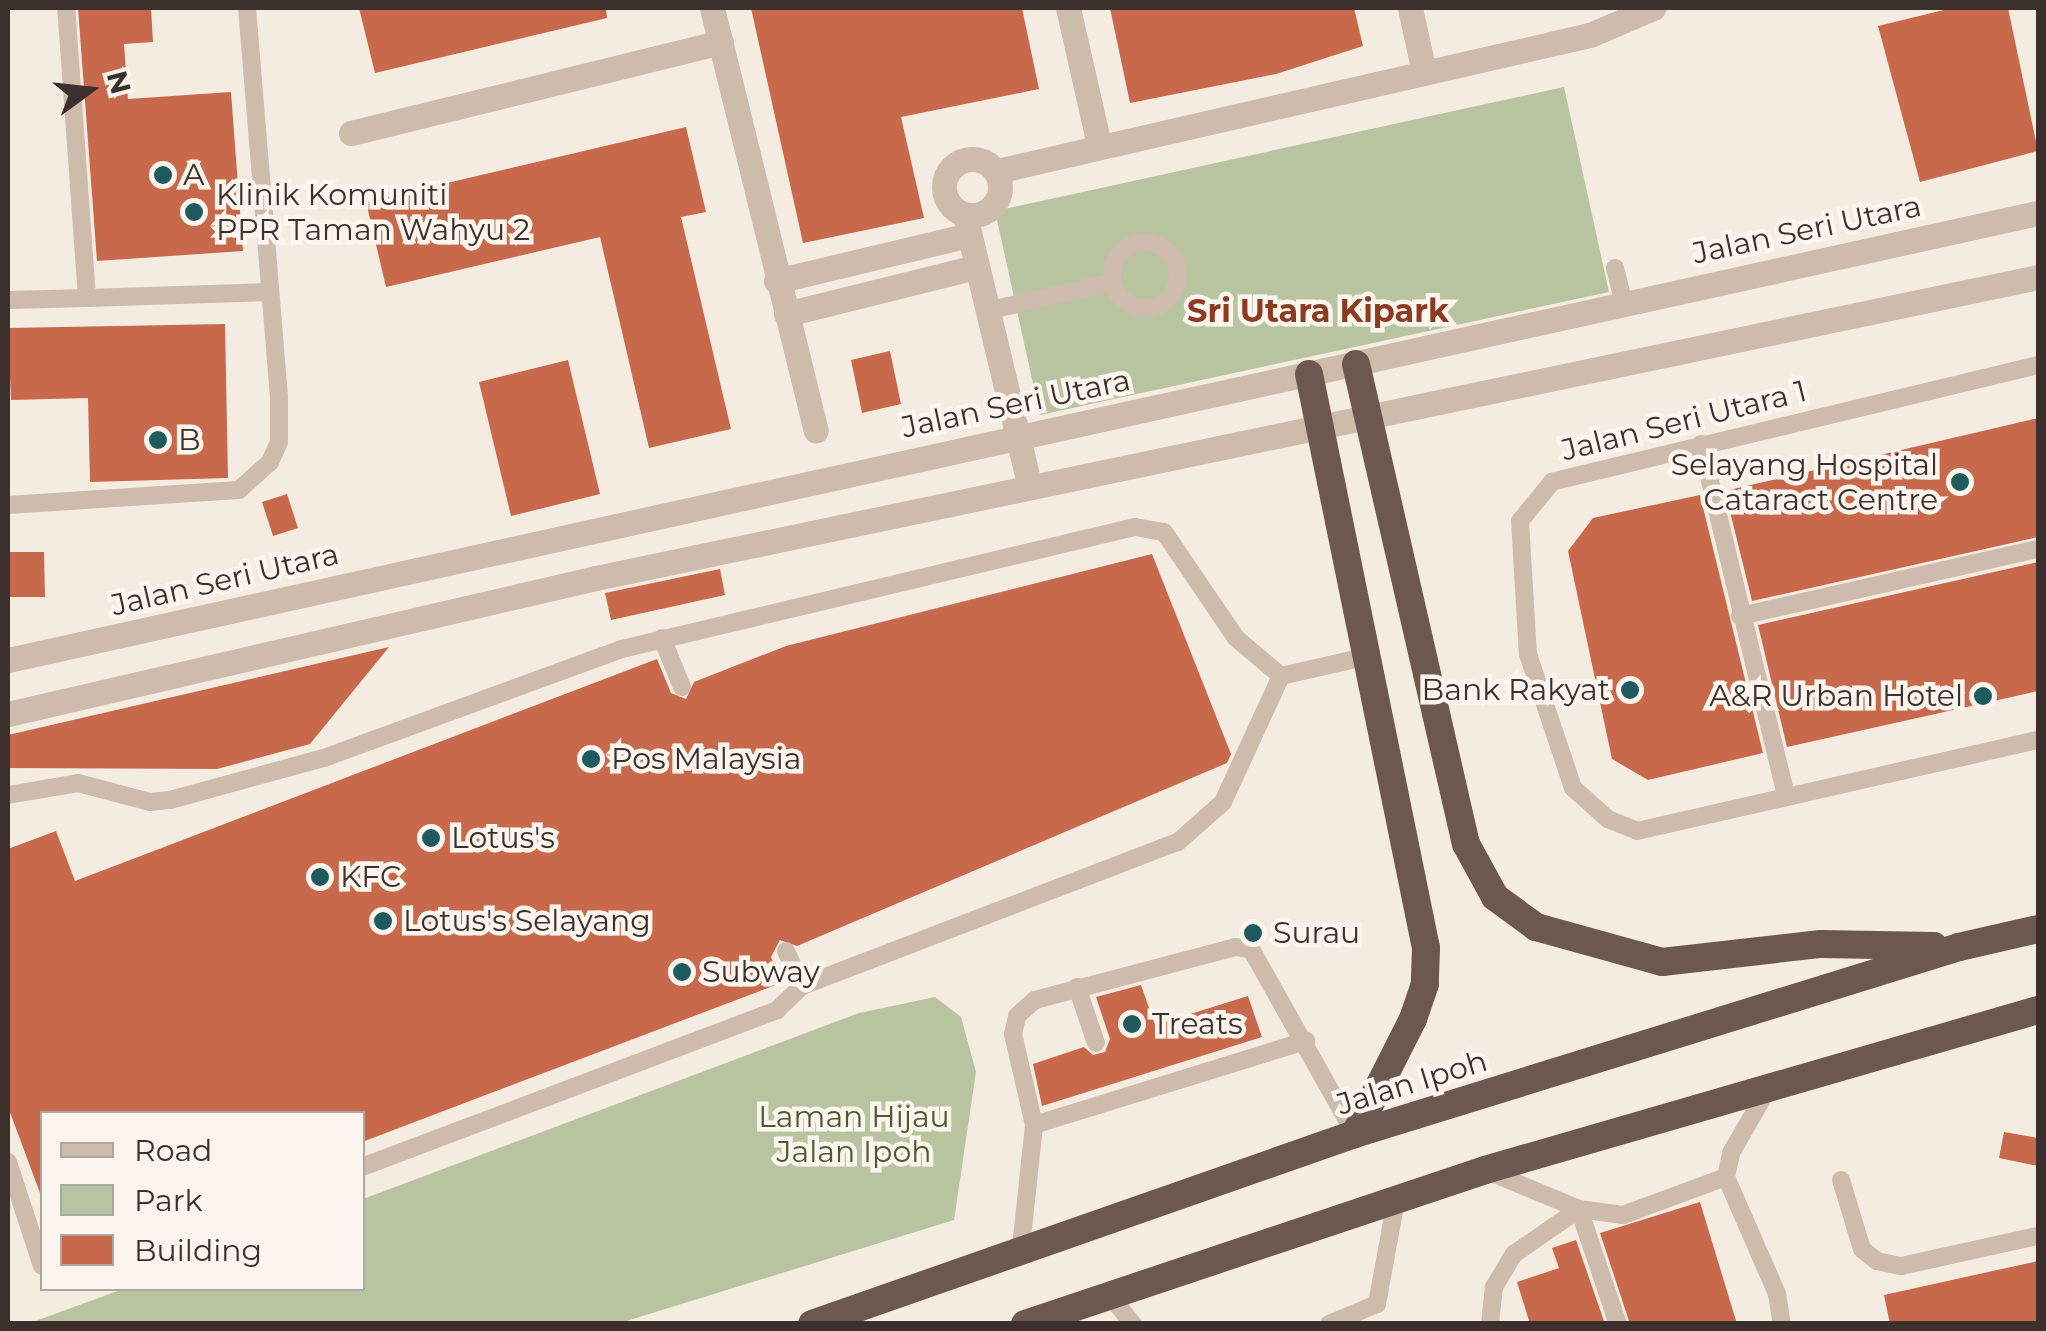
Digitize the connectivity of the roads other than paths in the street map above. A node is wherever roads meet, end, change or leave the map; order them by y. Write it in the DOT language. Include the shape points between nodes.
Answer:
graph roads {
  1 [pos="66,8"];
  2 [pos="247,8"];
  3 [pos="712,8"];
  4 [pos="1068,8"];
  5 [pos="1410,8"];
  6 [pos="1653,8"];
  7 [pos="721,42"];
  8 [pos="1424,72"];
  9 [pos="351,134"];
  10 [pos="1099,144"];
  11 [pos="997,171"];
  12 [pos="2038,212"];
  13 [pos="967,225"];
  14 [pos="976,267"];
  15 [pos="1615,268"];
  16 [pos="2038,276"];
  17 [pos="776,281"];
  18 [pos="1113,282"];
  19 [pos="268,292"];
  20 [pos="87,298"];
  21 [pos="8,300"];
  22 [pos="1624,303"];
  23 [pos="986,310"];
  24 [pos="786,314"];
  25 [pos="1356,364"];
  26 [pos="2038,366"];
  27 [pos="1309,374"];
  28 [pos="1366,416"];
  29 [pos="1319,426"];
  30 [pos="816,430"];
  31 [pos="1018,438"];
  32 [pos="1701,444"];
  33 [pos="1030,486"];
  34 [pos="8,505"];
  35 [pos="2038,549"];
  36 [pos="1740,616"];
  37 [pos="662,638"];
  38 [pos="1369,656"];
  39 [pos="8,660"];
  40 [pos="1280,676"];
  41 [pos="682,686"];
  42 [pos="8,714"];
  43 [pos="2038,740"];
  44 [pos="1786,794"];
  45 [pos="8,795"];
  46 [pos="2038,929"];
  47 [pos="1959,947"];
  48 [pos="786,951"];
  49 [pos="802,986"];
  50 [pos="1077,987"];
  51 [pos="2030,1019"];
  52 [pos="1306,1042"];
  53 [pos="1096,1044"];
  54 [pos="1769,1086"];
  55 [pos="1034,1125"];
  56 [pos="1354,1134"];
  57 [pos="8,1162"];
  58 [pos="365,1166"];
  59 [pos="1485,1170"];
  60 [pos="1726,1176"];
  61 [pos="1841,1180"];
  62 [pos="1396,1200"];
  63 [pos="1578,1209"];
  64 [pos="2038,1236"];
  65 [pos="1020,1248"];
  66 [pos="40,1260"];
  67 [pos="1110,1295"];
  68 [pos="1372,1318"];
  69 [pos="812,1324"];
  70 [pos="1024,1324"];
  71 [pos="1132,1324"];
  72 [pos="1329,1324"];
  73 [pos="1490,1324"];
  74 [pos="1618,1324"];
  75 [pos="1782,1324"];
  1 -- 20 [label="lane"];
  2 -- 19 [label="lane"];
  3 -- 7 [label="street"];
  4 -- 10 [label="street"];
  5 -- 8 [label="street"];
  6 -- 8 [label="street" via="1590,35"];
  7 -- 9 [label="street"];
  7 -- 17 [label="street"];
  8 -- 10 [label="street"];
  10 -- 11 [label="street"];
  11 -- 13 [label="street" via="1001,184 992,209"];
  11 -- 13 [label="street" via="973,158 949,170 945,197"];
  12 -- 22 [label="street, Jalan Seri Utara"];
  13 -- 14 [label="street"];
  13 -- 17 [label="street"];
  14 -- 23 [label="street"];
  14 -- 24 [label="street"];
  15 -- 22 [label="lane"];
  16 -- 28 [label="street"];
  17 -- 24 [label="street"];
  18 -- 23 [label="lane"];
  19 -- 20 [label="lane"];
  19 -- 34 [label="lane" via="279,442 270,462 238,490"];
  20 -- 21 [label="lane"];
  22 -- 25 [label="street, Jalan Seri Utara"];
  23 -- 31 [label="street"];
  24 -- 30 [label="street"];
  25 -- 27 [label="street, Jalan Seri Utara"];
  25 -- 28 [label="highway"];
  26 -- 32 [label="lane, Jalan Seri Utara 1"];
  27 -- 29 [label="highway"];
  27 -- 31 [label="street, Jalan Seri Utara"];
  28 -- 29 [label="street"];
  28 -- 47 [label="highway" via="1466,844 1495,897 1536,927 1662,962 1821,944"];
  29 -- 33 [label="street"];
  29 -- 38 [label="highway"];
  31 -- 33 [label="street"];
  31 -- 39 [label="street, Jalan Seri Utara"];
  32 -- 36 [label="lane"];
  32 -- 44 [label="lane, Jalan Seri Utara 1" via="1552,482 1520,521 1528,654 1574,788 1608,819 1637,831"];
  33 -- 42 [label="street"];
  35 -- 36 [label="lane"];
  36 -- 44 [label="lane"];
  37 -- 40 [label="lane" via="1153,526 1164,532 1236,638"];
  37 -- 41 [label="lane"];
  37 -- 45 [label="lane" via="324,758 170,800 150,802 78,783"];
  38 -- 40 [label="lane"];
  38 -- 56 [label="highway" via="1426,948 1425,984"];
  40 -- 49 [label="lane" via="1223,802 1197,831 1154,854"];
  43 -- 44 [label="lane, Jalan Seri Utara 1"];
  46 -- 47 [label="highway, Jalan Ipoh"];
  47 -- 56 [label="highway, Jalan Ipoh"];
  48 -- 49 [label="lane"];
  49 -- 58 [label="lane" via="777,1010"];
  50 -- 52 [label="lane" via="1251,949"];
  50 -- 53 [label="lane"];
  50 -- 55 [label="lane" via="1035,1000 1017,1016 1013,1034"];
  51 -- 54 [label="highway"];
  52 -- 55 [label="lane" via="1112,1093"];
  52 -- 56 [label="lane"];
  54 -- 59 [label="highway"];
  54 -- 60 [label="lane"];
  55 -- 65 [label="lane"];
  56 -- 65 [label="highway, Jalan Ipoh"];
  57 -- 66 [label="lane"];
  59 -- 62 [label="highway"];
  59 -- 63 [label="lane"];
  60 -- 63 [label="lane" via="1623,1215"];
  60 -- 75 [label="lane" via="1777,1294"];
  61 -- 64 [label="lane" via="1862,1248 1877,1261 1901,1266"];
  62 -- 67 [label="highway"];
  62 -- 68 [label="lane"];
  63 -- 73 [label="lane" via="1514,1254 1494,1287"];
  63 -- 74 [label="lane"];
  65 -- 69 [label="highway, Jalan Ipoh"];
  67 -- 70 [label="highway"];
  67 -- 71 [label="lane"];
  68 -- 72 [label="lane"];
}
